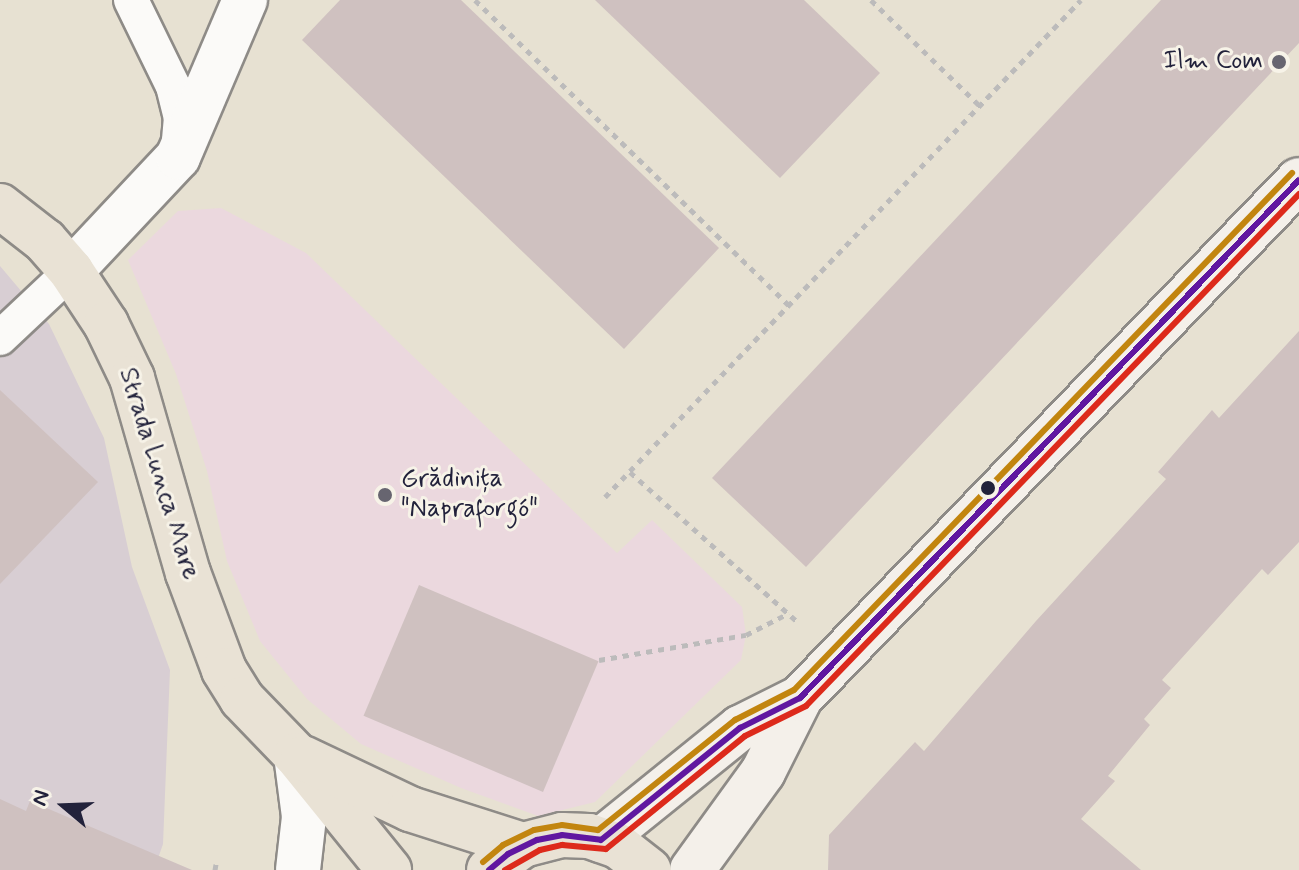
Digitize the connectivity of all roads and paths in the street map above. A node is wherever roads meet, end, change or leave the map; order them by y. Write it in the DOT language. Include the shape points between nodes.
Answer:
graph roads {
  1 [pos="131,0"];
  2 [pos="245,0"];
  3 [pos="475,0"];
  4 [pos="871,0"];
  5 [pos="1081,0"];
  6 [pos="979,105"];
  7 [pos="178,157"];
  8 [pos="1296,190"];
  9 [pos="0,206"];
  10 [pos="71,271"];
  11 [pos="789,305"];
  12 [pos="0,338"];
  13 [pos="630,472"];
  14 [pos="605,497"];
  15 [pos="599,660"];
  16 [pos="800,698"];
  17 [pos="296,755"];
  18 [pos="601,840"];
  19 [pos="523,845"];
  20 [pos="298,870"];
  21 [pos="389,870"];
  22 [pos="489,870"];
  23 [pos="649,870"];
  24 [pos="692,870"];
  1 -- 7 [label="lane" via="173,86 181,117"];
  2 -- 7 [label="street"];
  3 -- 11 [label="path"];
  4 -- 6 [label="path"];
  5 -- 6 [label="path"];
  6 -- 11 [label="path"];
  7 -- 10 [label="street"];
  8 -- 16 [label="main road"];
  9 -- 10 [label="main road, Strada Lunca Mare" via="45,241"];
  10 -- 12 [label="lane"];
  10 -- 17 [label="main road, Strada Lunca Mare" via="106,324 132,378 188,573 224,670 242,699"];
  11 -- 13 [label="path"];
  13 -- 14 [label="path"];
  13 -- 15 [label="path" via="789,613 746,635"];
  16 -- 18 [label="main road" via="740,728"];
  16 -- 24 [label="main road" via="763,772"];
  17 -- 19 [label="main road, Strada Lunca Mare" via="410,809"];
  17 -- 20 [label="street" via="304,817"];
  17 -- 21 [label="main road, Strada Lunca Mare"];
  18 -- 19 [label="main road" via="562,835"];
  18 -- 23 [label="main road"];
  19 -- 22 [label="main road"];
}
